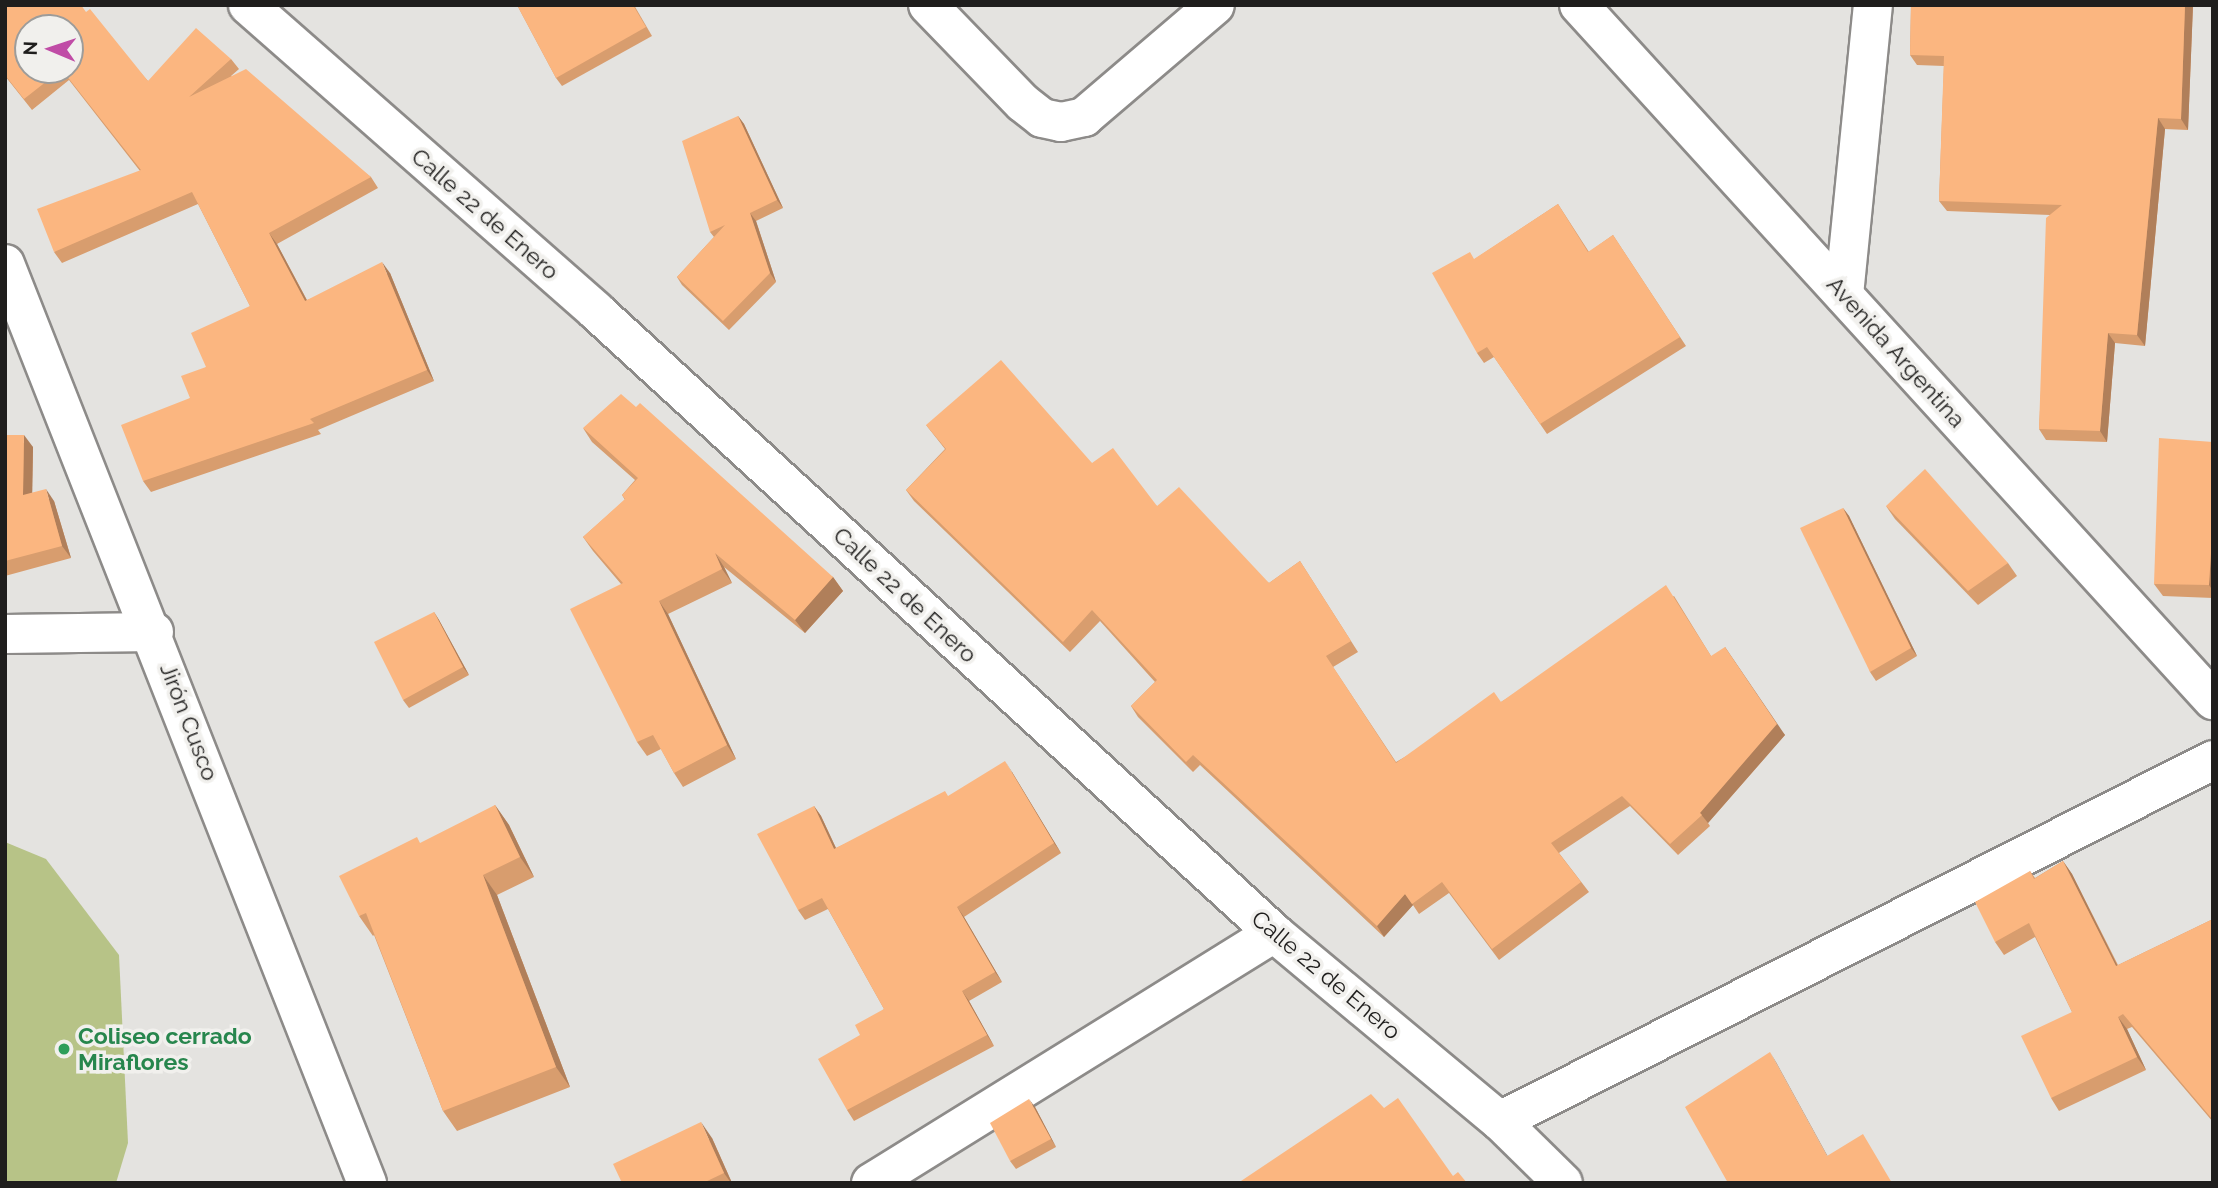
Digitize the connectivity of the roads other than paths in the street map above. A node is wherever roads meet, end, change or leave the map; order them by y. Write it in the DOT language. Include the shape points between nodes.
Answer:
graph roads {
  1 [pos="248,5"];
  2 [pos="928,5"];
  3 [pos="1215,5"];
  4 [pos="1579,5"];
  5 [pos="1873,5"];
  6 [pos="5,264"];
  7 [pos="1844,295"];
  8 [pos="154,632"];
  9 [pos="5,634"];
  10 [pos="2213,700"];
  11 [pos="2213,760"];
  12 [pos="1274,933"];
  13 [pos="1500,1121"];
  14 [pos="925,1170"];
  15 [pos="367,1183"];
  16 [pos="871,1183"];
  17 [pos="1563,1183"];
  1 -- 12 [label="street, Calle 22 de Enero" via="596,311"];
  2 -- 3 [label="street" via="1023,103 1042,118 1061,122 1084,117"];
  4 -- 7 [label="street, Avenida Argentina"];
  5 -- 7 [label="street"];
  6 -- 8 [label="street, Jirón Cusco"];
  7 -- 10 [label="street, Avenida Argentina"];
  8 -- 9 [label="street"];
  8 -- 15 [label="street, Jirón Cusco"];
  11 -- 13 [label="street"];
  12 -- 13 [label="street, Calle 22 de Enero"];
  12 -- 14 [label="street"];
  13 -- 17 [label="street, Calle 22 de Enero"];
  14 -- 16 [label="street"];
}
